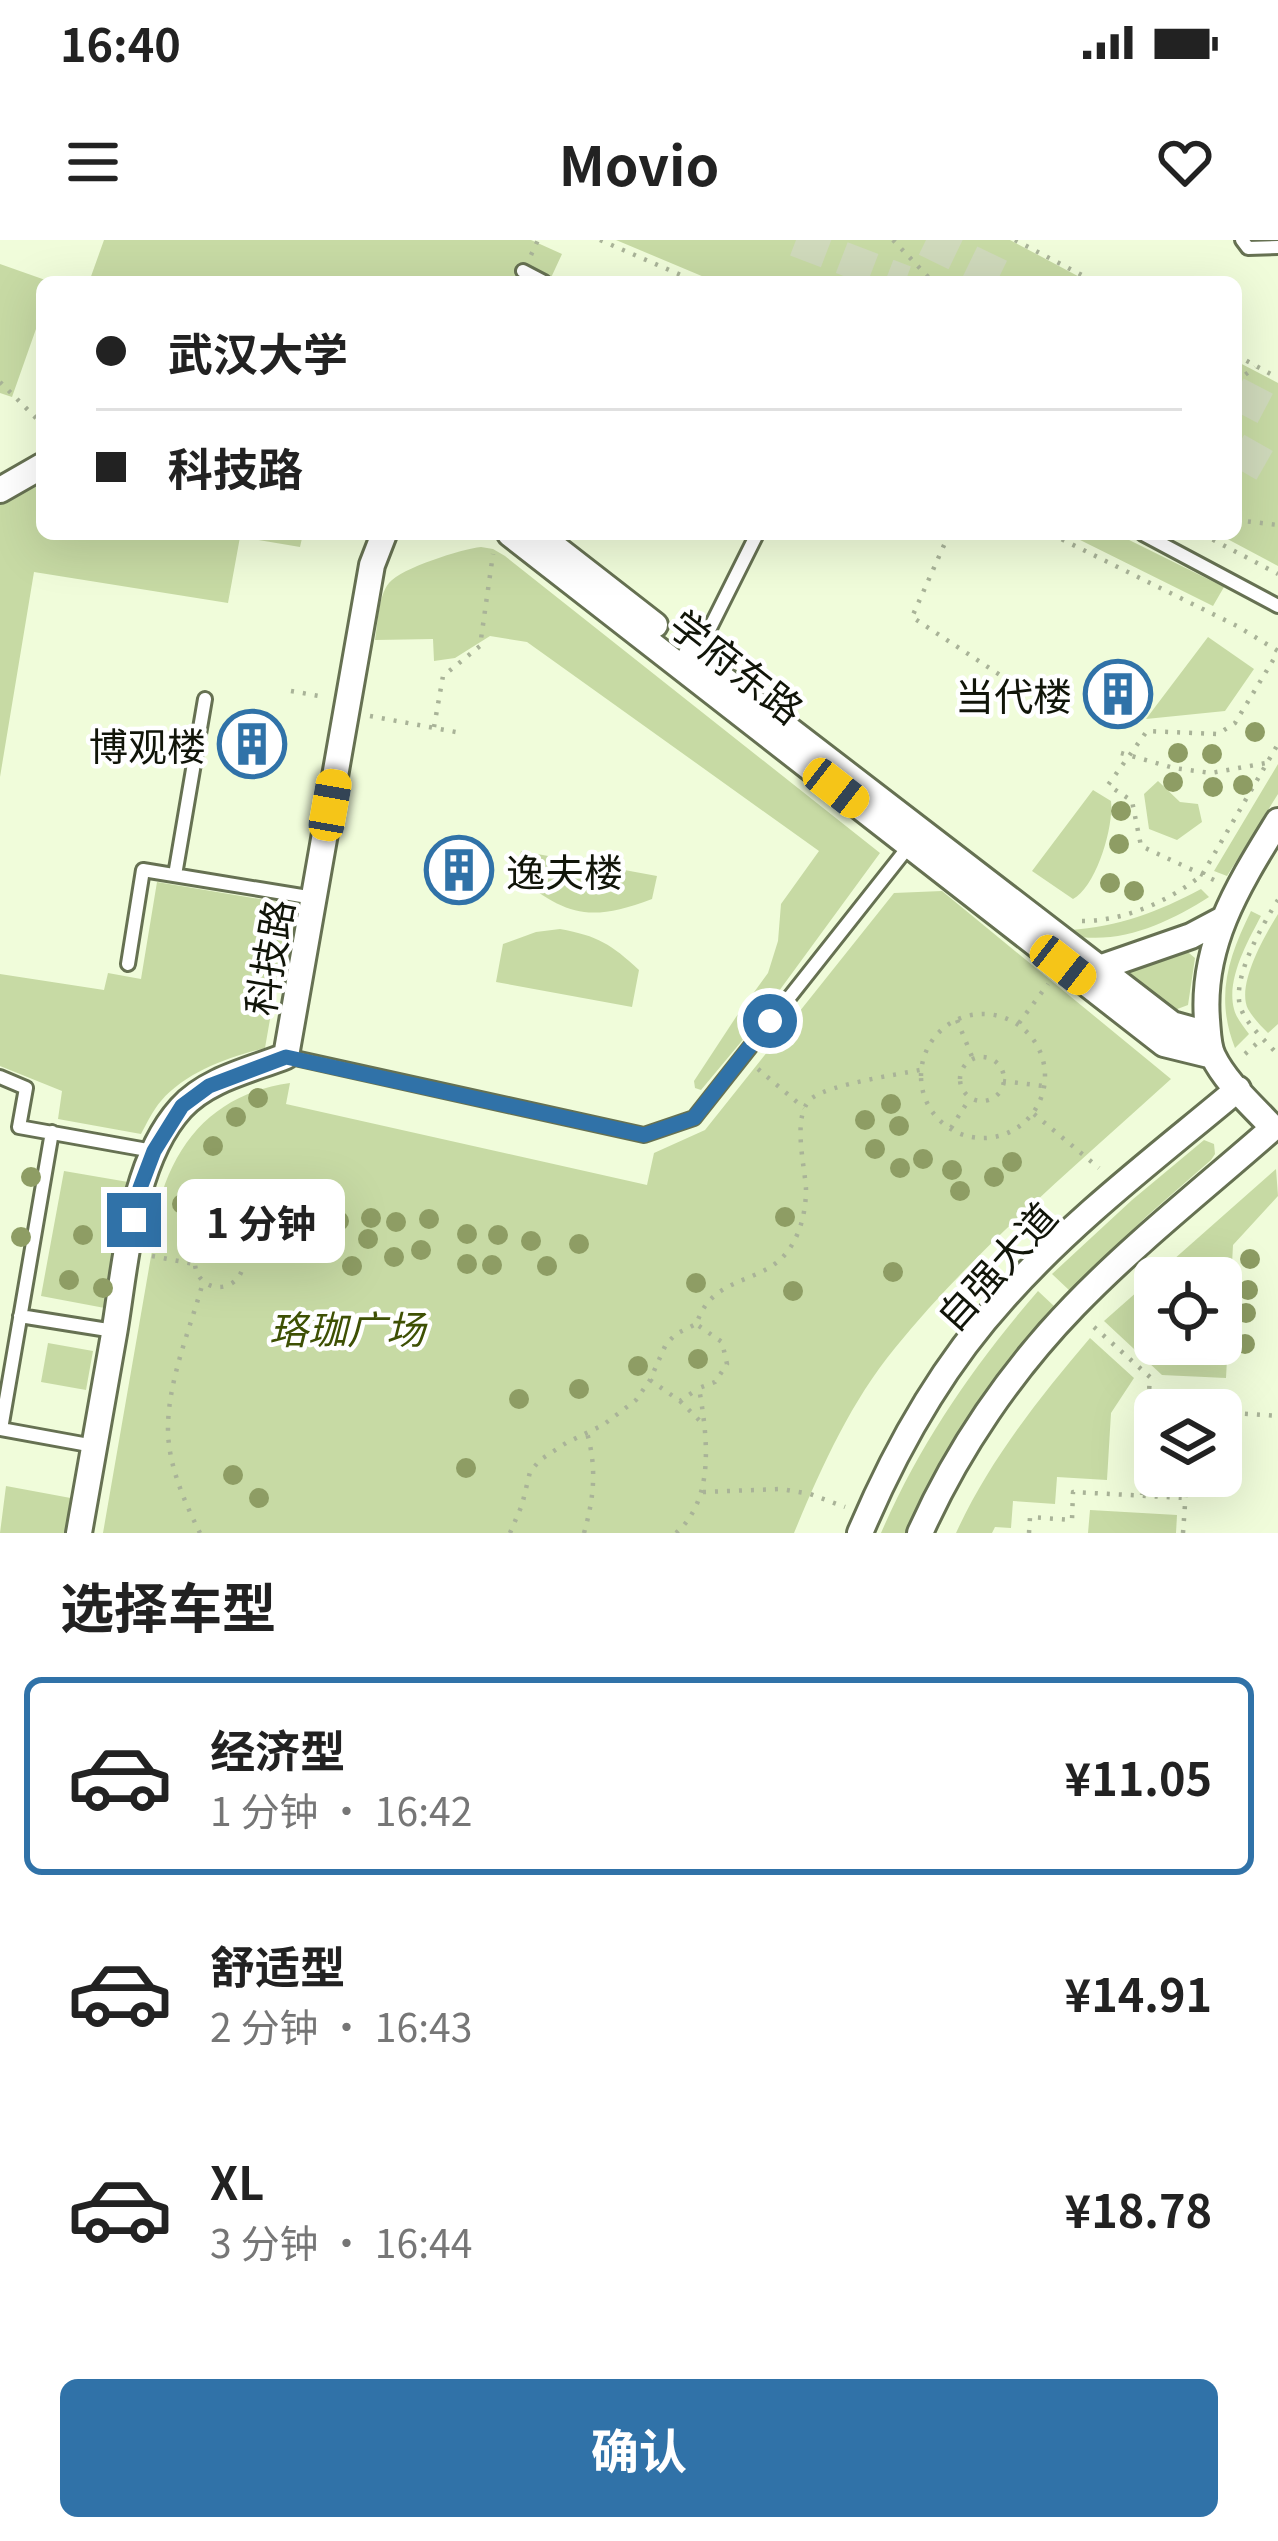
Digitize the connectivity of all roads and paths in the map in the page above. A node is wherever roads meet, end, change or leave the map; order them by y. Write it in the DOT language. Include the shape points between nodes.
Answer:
graph roads {
  1 [pos="600,240"];
  2 [pos="893,240"];
  3 [pos="1015,240"];
  4 [pos="1242,240"];
  5 [pos="1278,247"];
  6 [pos="523,272"];
  7 [pos="531,276"];
  8 [pos="684,276"];
  9 [pos="927,276"];
  10 [pos="1084,276"];
  11 [pos="1242,359"];
  12 [pos="1256,366"];
  13 [pos="1242,377"];
  14 [pos="1278,378"];
  15 [pos="0,382"];
  16 [pos="36,418"];
  17 [pos="36,469"];
  18 [pos="0,490"];
  19 [pos="1242,521"];
  20 [pos="1278,525"];
  21 [pos="382,540"];
  22 [pos="518,540"];
  23 [pos="545,540"];
  24 [pos="754,540"];
  25 [pos="946,540"];
  26 [pos="1064,540"];
  27 [pos="1154,540"];
  28 [pos="1217,540"];
  29 [pos="493,555"];
  30 [pos="1278,574"];
  31 [pos="1278,606"];
  32 [pos="1278,652"];
  33 [pos="692,665"];
  34 [pos="1032,696"];
  35 [pos="205,699"];
  36 [pos="346,712"];
  37 [pos="434,728"];
  38 [pos="456,731"];
  39 [pos="1278,744"];
  40 [pos="1125,755"];
  41 [pos="1266,763"];
  42 [pos="1278,820"];
  43 [pos="909,846"];
  44 [pos="1202,874"];
  45 [pos="175,875"];
  46 [pos="1221,884"];
  47 [pos="314,898"];
  48 [pos="1278,900"];
  49 [pos="1222,920"];
  50 [pos="1055,934"];
  51 [pos="128,964"];
  52 [pos="1063,965"];
  53 [pos="1099,968"];
  54 [pos="956,1019"];
  55 [pos="1018,1024"];
  56 [pos="1263,1038"];
  57 [pos="1211,1045"];
  58 [pos="742,1055"];
  59 [pos="1278,1055"];
  60 [pos="286,1057"];
  61 [pos="1240,1058"];
  62 [pos="973,1059"];
  63 [pos="920,1070"];
  64 [pos="0,1077"];
  65 [pos="1003,1081"];
  66 [pos="1043,1086"];
  67 [pos="1238,1089"];
  68 [pos="970,1097"];
  69 [pos="804,1108"];
  70 [pos="1033,1114"];
  71 [pos="951,1129"];
  72 [pos="1275,1131"];
  73 [pos="52,1132"];
  74 [pos="154,1151"];
  75 [pos="1121,1187"];
  76 [pos="128,1252"];
  77 [pos="194,1264"];
  78 [pos="203,1282"];
  79 [pos="20,1316"];
  80 [pos="1086,1319"];
  81 [pos="696,1324"];
  82 [pos="114,1331"];
  83 [pos="650,1380"];
  84 [pos="699,1388"];
  85 [pos="1149,1389"];
  86 [pos="680,1401"];
  87 [pos="1242,1413"];
  88 [pos="1278,1416"];
  89 [pos="704,1426"];
  90 [pos="586,1433"];
  91 [pos="94,1447"];
  92 [pos="701,1492"];
  93 [pos="1134,1496"];
  94 [pos="1164,1497"];
  95 [pos="1185,1498"];
  96 [pos="864,1524"];
  97 [pos="79,1533"];
  98 [pos="200,1533"];
  99 [pos="510,1533"];
  100 [pos="584,1533"];
  101 [pos="676,1533"];
  102 [pos="920,1533"];
  103 [pos="1029,1533"];
  104 [pos="1183,1533"];
  1 -- 8 [label="path"];
  2 -- 9 [label="path"];
  3 -- 10 [label="path"];
  4 -- 5 [label="lane" via="1248,248"];
  6 -- 7 [label="lane"];
  11 -- 12 [label="path"];
  12 -- 13 [label="path"];
  12 -- 14 [label="path"];
  15 -- 16 [label="path"];
  17 -- 18 [label="street"];
  19 -- 20 [label="path"];
  21 -- 36 [label="street, 科技路"];
  22 -- 33 [label="street, 学府东路"];
  23 -- 33 [label="street, 学府东路"];
  24 -- 33 [label="lane"];
  25 -- 34 [label="path" via="913,616"];
  26 -- 32 [label="path"];
  27 -- 31 [label="lane"];
  28 -- 30 [label="path"];
  29 -- 37 [label="path" via="480,646 443,676"];
  32 -- 40 [label="path" via="1234,723 1218,734 1147,731"];
  33 -- 43 [label="street, 学府东路"];
  33 -- 50 [label="street, 学府东路"];
  35 -- 45 [label="lane"];
  36 -- 37 [label="path"];
  36 -- 47 [label="street, 科技路"];
  37 -- 38 [label="path"];
  39 -- 41 [label="path"];
  40 -- 41 [label="path" via="1211,773"];
  40 -- 44 [label="path" via="1108,785 1132,801 1141,846"];
  41 -- 44 [label="path"];
  42 -- 49 [label="street"];
  43 -- 52 [label="street, 学府东路"];
  43 -- 58 [label="lane"];
  44 -- 46 [label="path"];
  44 -- 50 [label="path" via="1143,908 1066,920"];
  45 -- 47 [label="lane"];
  45 -- 51 [label="lane" via="143,870"];
  47 -- 60 [label="street, 科技路"];
  48 -- 56 [label="path" via="1240,987 1243,1013"];
  49 -- 53 [label="street"];
  49 -- 57 [label="street" via="1206,999"];
  50 -- 53 [label="street, 学府东路"];
  52 -- 55 [label="path"];
  52 -- 57 [label="street, 学府东路" via="1164,1044"];
  53 -- 57 [label="street, 学府东路"];
  54 -- 55 [label="path" via="977,1014"];
  54 -- 62 [label="path"];
  54 -- 63 [label="path" via="926,1049"];
  55 -- 66 [label="path" via="1042,1057"];
  56 -- 59 [label="path"];
  56 -- 61 [label="path"];
  57 -- 67 [label="street"];
  58 -- 60 [label="lane" via="694,1118 644,1135"];
  58 -- 69 [label="path"];
  60 -- 74 [label="street, 科技路" via="193,1097"];
  62 -- 65 [label="path" via="993,1061"];
  62 -- 68 [label="path" via="960,1076"];
  63 -- 69 [label="path" via="834,1090"];
  63 -- 71 [label="path" via="929,1108"];
  64 -- 73 [label="lane" via="26,1088 20,1127"];
  65 -- 66 [label="path"];
  65 -- 68 [label="path" via="994,1097"];
  66 -- 70 [label="path"];
  67 -- 72 [label="street"];
  67 -- 75 [label="street, 自强大道"];
  68 -- 71 [label="path"];
  69 -- 81 [label="path" via="799,1233 766,1271 711,1299"];
  70 -- 71 [label="path" via="998,1136"];
  70 -- 75 [label="path"];
  72 -- 102 [label="street" via="1048,1334 968,1443"];
  73 -- 74 [label="lane"];
  73 -- 79 [label="lane"];
  74 -- 76 [label="street, 科技路"];
  75 -- 96 [label="street, 自强大道" via="988,1317 920,1415"];
  76 -- 77 [label="path"];
  76 -- 82 [label="street, 科技路"];
  77 -- 78 [label="path"];
  77 -- 78 [label="path" via="213,1239 241,1253 234,1283"];
  78 -- 98 [label="path" via="168,1432"];
  79 -- 82 [label="lane"];
  79 -- 91 [label="lane" via="1,1430"];
  80 -- 85 [label="path" via="1150,1377"];
  81 -- 83 [label="path" via="666,1344"];
  81 -- 84 [label="path" via="722,1342 728,1357 720,1377"];
  82 -- 91 [label="street, 科技路"];
  83 -- 86 [label="path"];
  83 -- 90 [label="path" via="636,1400"];
  84 -- 86 [label="path"];
  84 -- 89 [label="path"];
  86 -- 89 [label="path"];
  87 -- 88 [label="path"];
  89 -- 92 [label="path"];
  90 -- 99 [label="path" via="530,1472"];
  90 -- 100 [label="path" via="594,1475"];
  91 -- 97 [label="street, 科技路"];
  92 -- 96 [label="path" via="810,1494"];
  92 -- 101 [label="path"];
  93 -- 103 [label="path" via="1073,1492 1072,1520 1030,1517"];
  94 -- 95 [label="path"];
  95 -- 104 [label="path"];
}
